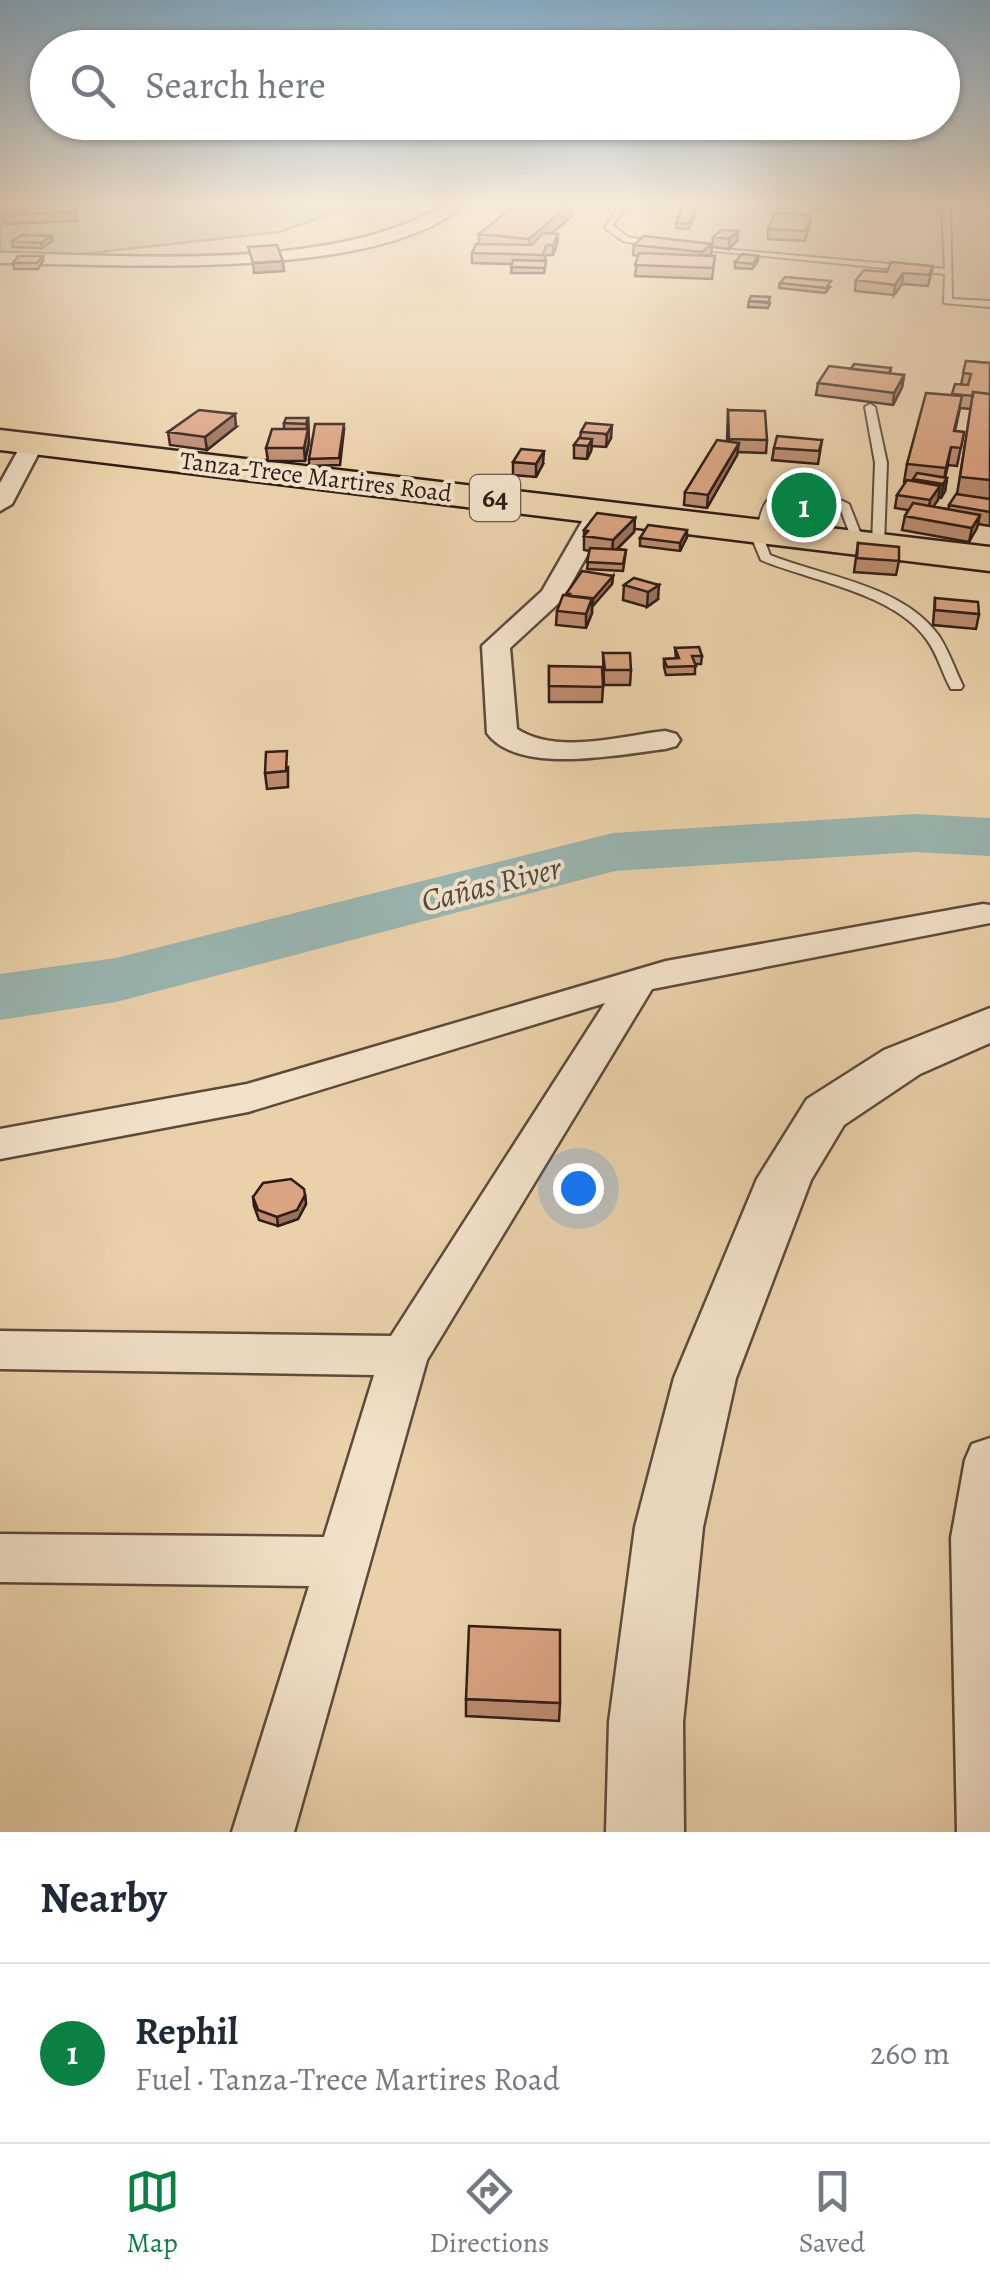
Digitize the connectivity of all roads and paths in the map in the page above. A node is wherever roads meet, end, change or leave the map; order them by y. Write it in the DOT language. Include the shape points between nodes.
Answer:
graph roads {
  1 [pos="948,290"];
  2 [pos="990,304"];
  3 [pos="870,408"];
  4 [pos="17,442"];
  5 [pos="0,504"];
  6 [pos="600,511"];
  7 [pos="758,530"];
  8 [pos="868,544"];
  9 [pos="990,558"];
  10 [pos="956,686"];
  11 [pos="665,740"];
  12 [pos="983,914"];
  13 [pos="639,980"];
  14 [pos="990,1024"];
  15 [pos="0,1144"];
  16 [pos="0,1350"];
  17 [pos="404,1356"];
  18 [pos="990,1460"];
  19 [pos="0,1558"];
  20 [pos="344,1562"];
  21 [pos="263,1832"];
  22 [pos="644,1832"];
  23 [pos="988,1832"];
  1 -- 2 [label="lane" via="947,300"];
  3 -- 8 [label="lane" via="881,463"];
  4 -- 5 [label="street"];
  4 -- 6 [label="main road, Tanza-Trece Martires Road / 64"];
  6 -- 7 [label="main road, Tanza-Trece Martires Road / 64"];
  6 -- 11 [label="street" via="553,596 496,646 502,732 511,741 563,750"];
  7 -- 8 [label="main road, Tanza-Trece Martires Road / 64"];
  7 -- 10 [label="lane" via="765,557 869,594 923,625"];
  8 -- 9 [label="main road, Tanza-Trece Martires Road / 64"];
  12 -- 13 [label="street"];
  13 -- 15 [label="street" via="248,1098"];
  13 -- 17 [label="street"];
  14 -- 22 [label="street" via="902,1062 826,1112 784,1179 705,1378 670,1527 646,1722"];
  16 -- 17 [label="street"];
  17 -- 20 [label="street"];
  18 -- 23 [label="street" via="977,1538"];
  19 -- 20 [label="street"];
  20 -- 21 [label="street"];
}
